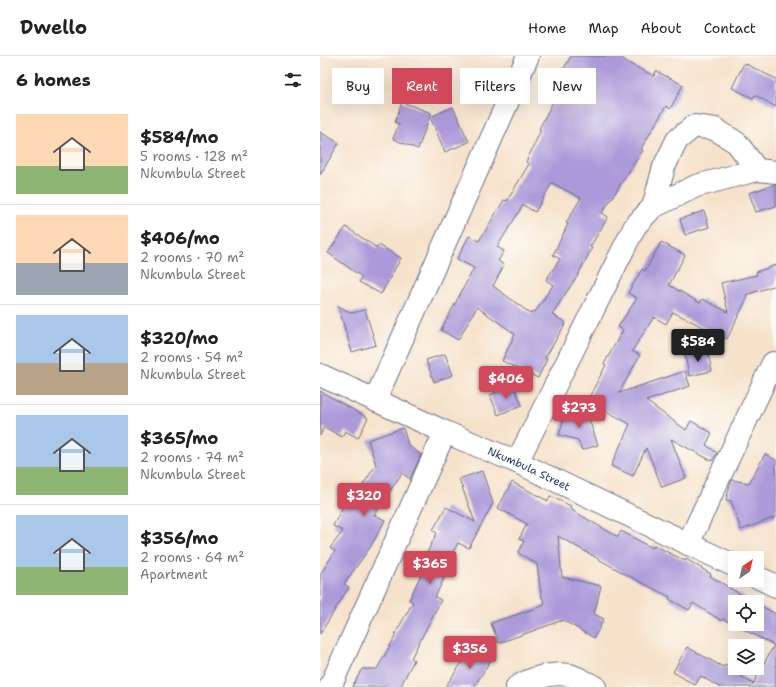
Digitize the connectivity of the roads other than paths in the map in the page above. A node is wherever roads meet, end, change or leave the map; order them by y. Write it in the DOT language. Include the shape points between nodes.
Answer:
graph roads {
  1 [pos="528,56"];
  2 [pos="766,171"];
  3 [pos="653,208"];
  4 [pos="773,363"];
  5 [pos="320,375"];
  6 [pos="375,400"];
  7 [pos="445,432"];
  8 [pos="517,462"];
  9 [pos="688,544"];
  10 [pos="728,563"];
  11 [pos="764,580"];
  12 [pos="776,586"];
  13 [pos="330,687"];
  14 [pos="518,687"];
  15 [pos="595,687"];
  1 -- 6 [label="street"];
  2 -- 3 [label="street" via="696,186"];
  2 -- 3 [label="street" via="737,143 715,129 694,126 677,140 664,167"];
  3 -- 8 [label="street" via="635,226"];
  4 -- 9 [label="street"];
  5 -- 6 [label="street, Nkumbula Street"];
  6 -- 7 [label="street, Nkumbula Street"];
  7 -- 8 [label="street, Nkumbula Street"];
  7 -- 13 [label="street"];
  8 -- 9 [label="street, Nkumbula Street"];
  9 -- 10 [label="street, Nkumbula Street"];
  11 -- 12 [label="street"];
  14 -- 15 [label="street" via="545,676 569,675"];
}
